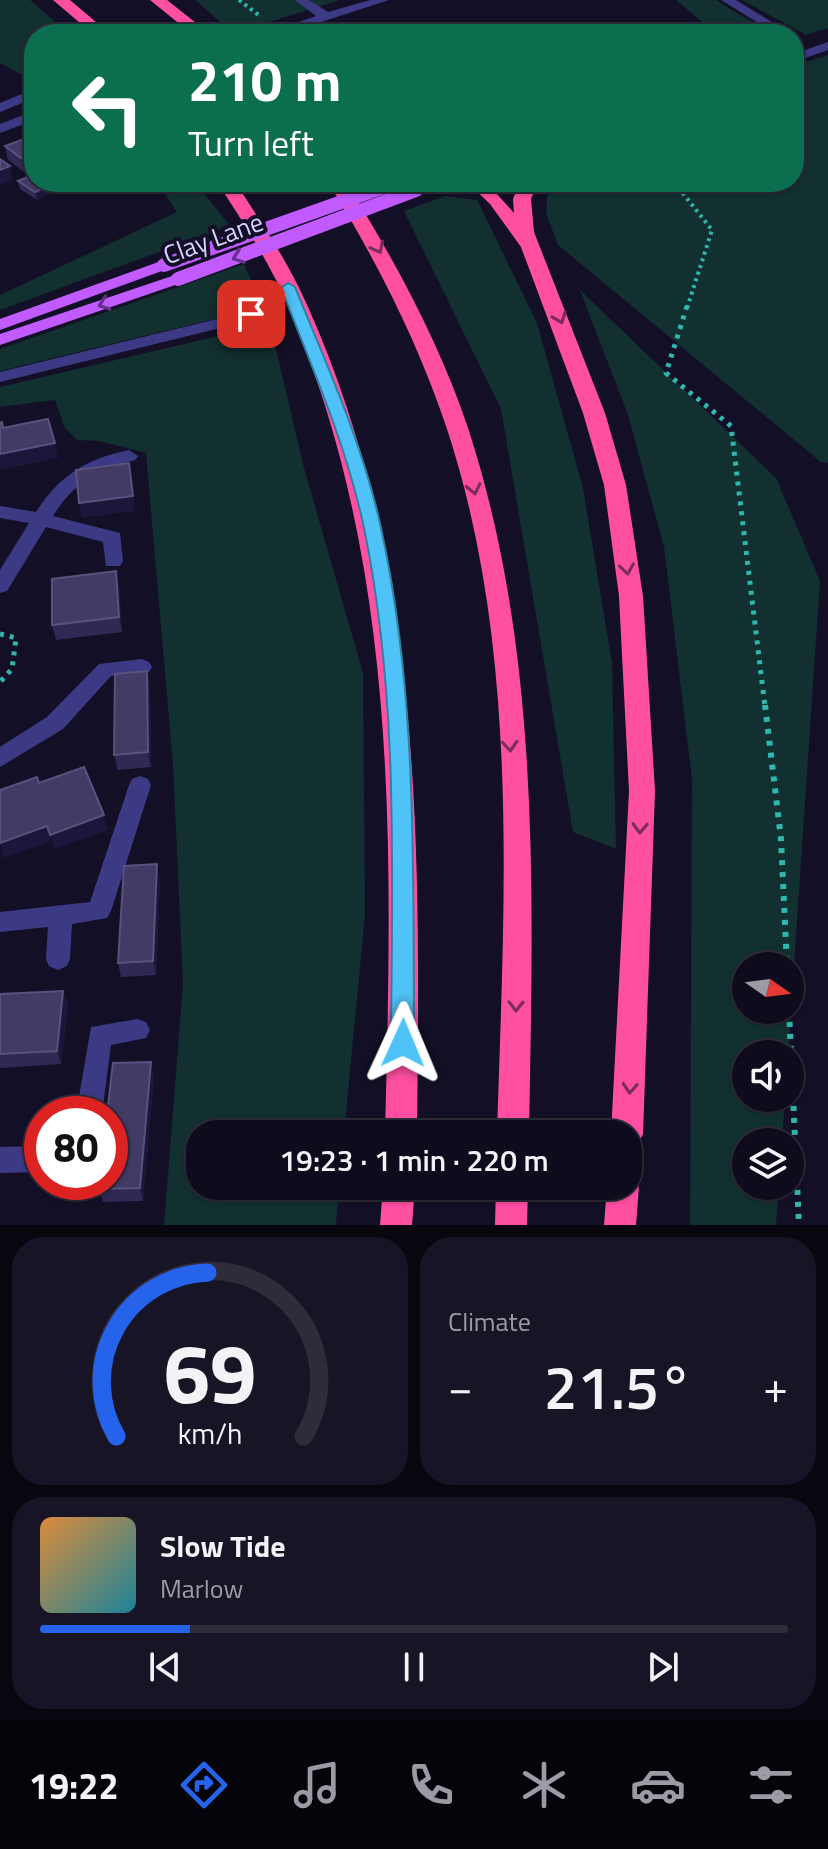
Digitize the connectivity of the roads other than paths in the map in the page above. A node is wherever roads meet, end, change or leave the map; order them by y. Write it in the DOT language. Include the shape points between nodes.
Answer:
graph roads {
  1 [pos="61,0"];
  2 [pos="158,0"];
  3 [pos="301,0"];
  4 [pos="383,0"];
  5 [pos="727,0"];
  6 [pos="325,16"];
  7 [pos="90,24"];
  8 [pos="189,24"];
  9 [pos="301,24"];
  10 [pos="768,24"];
  11 [pos="24,97"];
  12 [pos="0,108"];
  13 [pos="24,119"];
  14 [pos="0,129"];
  15 [pos="232,192"];
  16 [pos="343,192"];
  17 [pos="370,192"];
  18 [pos="411,192"];
  19 [pos="487,192"];
  20 [pos="525,192"];
  21 [pos="529,247"];
  22 [pos="288,287"];
  23 [pos="0,325"];
  24 [pos="0,340"];
  25 [pos="0,377"];
  26 [pos="129,456"];
  27 [pos="0,512"];
  28 [pos="41,519"];
  29 [pos="113,561"];
  30 [pos="0,586"];
  31 [pos="142,667"];
  32 [pos="0,758"];
  33 [pos="140,785"];
  34 [pos="61,915"];
  35 [pos="0,922"];
  36 [pos="58,959"];
  37 [pos="137,1030"];
  38 [pos="92,1096"];
  39 [pos="401,1120"];
  40 [pos="513,1120"];
  41 [pos="628,1120"];
  42 [pos="24,1159"];
  43 [pos="0,1160"];
  44 [pos="398,1200"];
  45 [pos="512,1200"];
  46 [pos="622,1200"];
  47 [pos="396,1225"];
  48 [pos="511,1225"];
  49 [pos="620,1225"];
  1 -- 7 [label="highway"];
  2 -- 8 [label="highway"];
  3 -- 6 [label="street"];
  4 -- 6 [label="street"];
  5 -- 10 [label="street"];
  6 -- 9 [label="street"];
  11 -- 12 [label="street"];
  13 -- 14 [label="street"];
  15 -- 22 [label="highway"];
  16 -- 40 [label="highway, one-way" via="386,263 439,378 469,466 489,561 505,672 515,809"];
  17 -- 23 [label="main road, Clay Lane, bridge"];
  18 -- 24 [label="main road, Clay Lane, one-way, bridge"];
  19 -- 21 [label="highway"];
  20 -- 21 [label="highway"];
  21 -- 41 [label="highway, one-way" via="594,413 615,485 631,596 642,791"];
  22 -- 25 [label="street" via="268,307 235,320"];
  22 -- 39 [label="highway" via="347,436 372,527 390,631 402,779"];
  26 -- 28 [label="street" via="96,462 77,473"];
  27 -- 28 [label="street"];
  28 -- 29 [label="street" via="113,538"];
  28 -- 30 [label="street"];
  31 -- 32 [label="street" via="106,669 55,723"];
  33 -- 34 [label="street" via="99,911"];
  34 -- 35 [label="street"];
  34 -- 36 [label="street"];
  37 -- 38 [label="street" via="100,1035"];
  42 -- 43 [label="street"];
  44 -- 47 [label="highway"];
  45 -- 48 [label="highway"];
  46 -- 49 [label="highway"];
}
